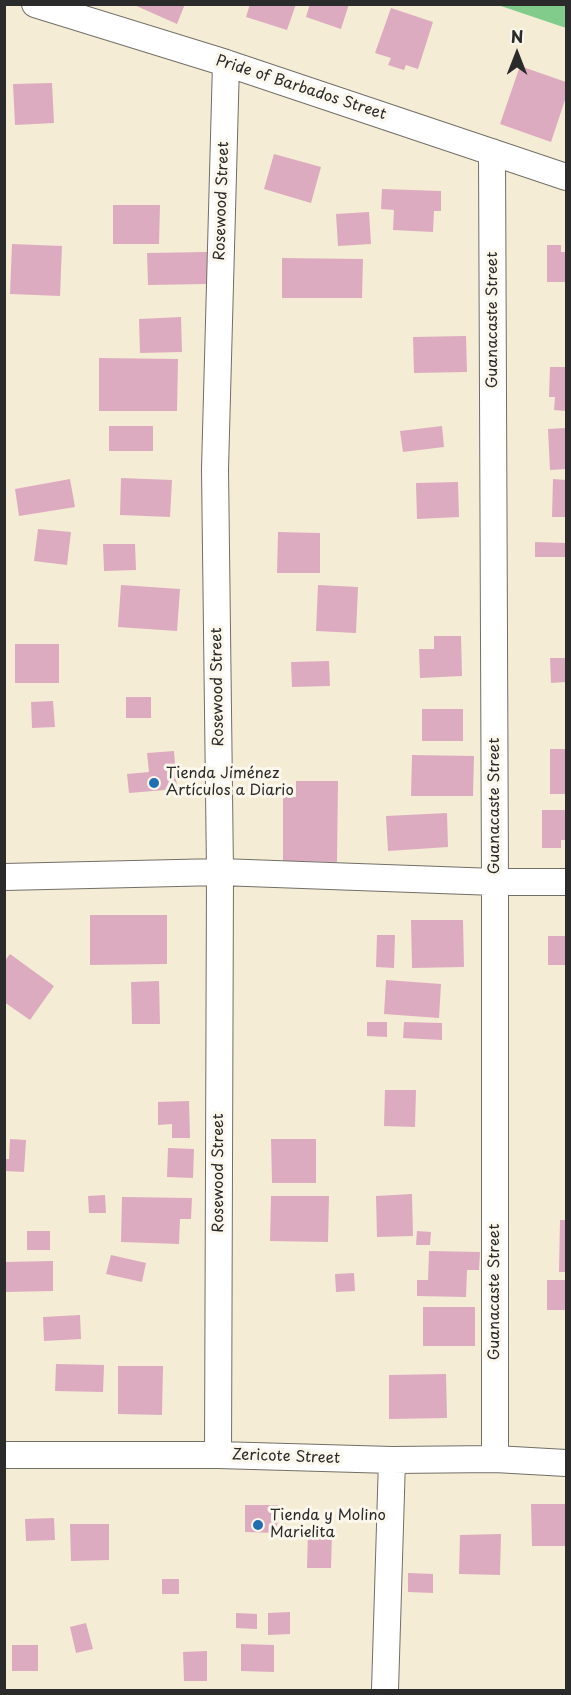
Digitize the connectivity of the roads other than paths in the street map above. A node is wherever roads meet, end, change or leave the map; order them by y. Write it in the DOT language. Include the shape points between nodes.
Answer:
graph roads {
  1 [pos="35,4"];
  2 [pos="226,63"];
  3 [pos="492,152"];
  4 [pos="567,177"];
  5 [pos="220,872"];
  6 [pos="4,877"];
  7 [pos="495,882"];
  8 [pos="567,882"];
  9 [pos="4,1455"];
  10 [pos="218,1455"];
  11 [pos="495,1459"];
  12 [pos="392,1460"];
  13 [pos="567,1462"];
  14 [pos="385,1690"];
  1 -- 2 [label="street, Pride of Barbados Street"];
  2 -- 3 [label="street, Pride of Barbados Street"];
  2 -- 5 [label="street, Rosewood Street" via="215,469"];
  3 -- 4 [label="street, Pride of Barbados Street"];
  3 -- 7 [label="street, Guanacaste Street"];
  5 -- 6 [label="street"];
  5 -- 7 [label="street"];
  5 -- 10 [label="street, Rosewood Street"];
  7 -- 8 [label="street"];
  7 -- 11 [label="street, Guanacaste Street"];
  9 -- 10 [label="street, Zericote Street"];
  10 -- 12 [label="street, Zericote Street"];
  11 -- 12 [label="street, Zericote Street"];
  11 -- 13 [label="street, Zericote Street"];
  12 -- 14 [label="street"];
}
